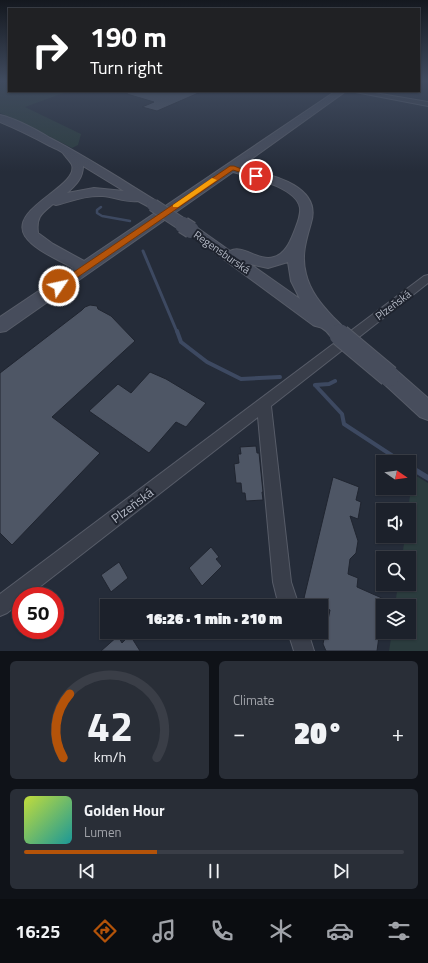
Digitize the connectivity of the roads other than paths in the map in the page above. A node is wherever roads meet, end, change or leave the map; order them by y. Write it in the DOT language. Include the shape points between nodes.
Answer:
graph roads {
  1 [pos="313,111"];
  2 [pos="0,118"];
  3 [pos="64,151"];
  4 [pos="232,168"];
  5 [pos="137,197"];
  6 [pos="32,217"];
  7 [pos="199,235"];
  8 [pos="298,241"];
  9 [pos="86,268"];
  10 [pos="428,278"];
  11 [pos="322,320"];
  12 [pos="0,326"];
  13 [pos="264,404"];
  14 [pos="428,411"];
  15 [pos="287,599"];
  16 [pos="0,606"];
  17 [pos="300,639"];
  18 [pos="304,651"];
  1 -- 4 [label="main road"];
  2 -- 3 [label="main road"];
  3 -- 5 [label="main road"];
  3 -- 6 [label="main road" via="77,161 77,175"];
  4 -- 8 [label="main road" via="281,184 302,198 307,210"];
  4 -- 9 [label="main road"];
  5 -- 6 [label="main road" via="106,192 79,193 51,203"];
  5 -- 7 [label="main road, Regensburská, bridge"];
  6 -- 9 [label="main road" via="31,233 37,241"];
  7 -- 8 [label="main road" via="248,259 266,263 284,259"];
  7 -- 11 [label="main road, Regensburská"];
  8 -- 11 [label="main road" via="298,278"];
  9 -- 12 [label="main road"];
  10 -- 13 [label="street, Plzeňská"];
  11 -- 14 [label="main road, Regensburská, bridge"];
  13 -- 15 [label="street" via="282,582"];
  13 -- 16 [label="street, Plzeňská"];
  17 -- 18 [label="street"];
}
